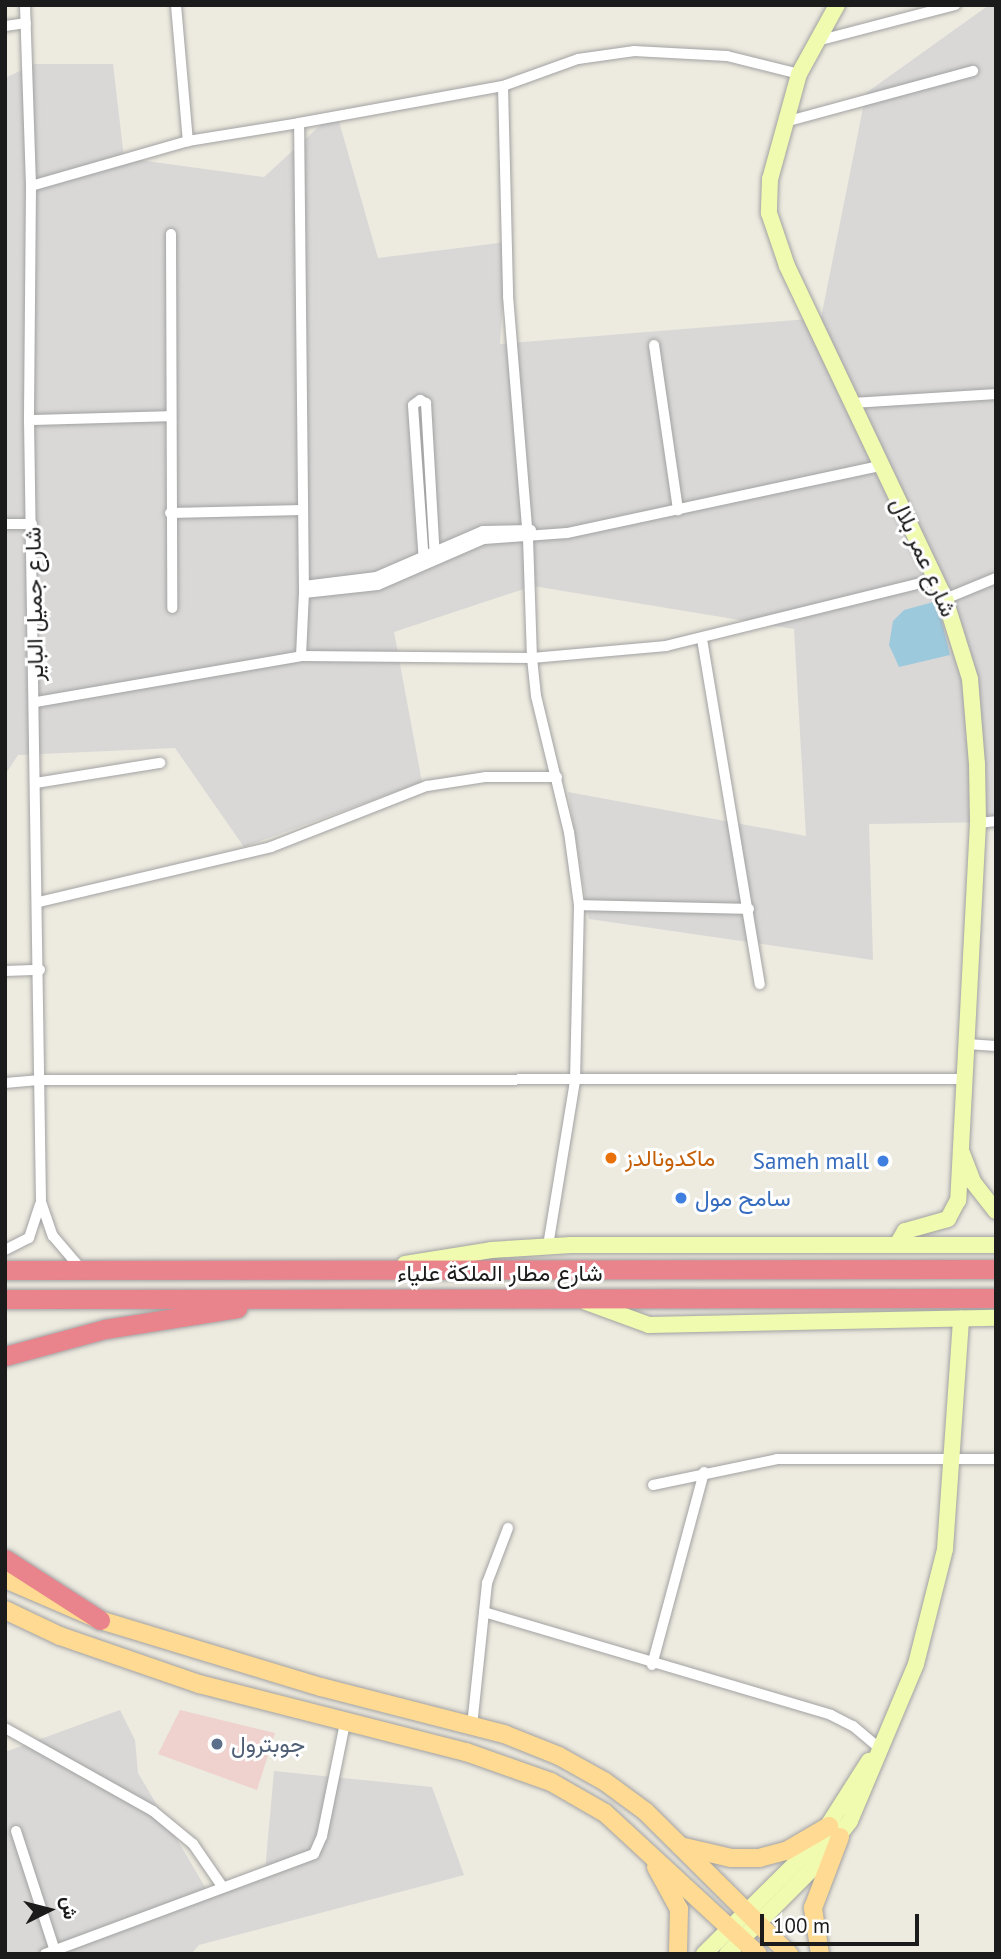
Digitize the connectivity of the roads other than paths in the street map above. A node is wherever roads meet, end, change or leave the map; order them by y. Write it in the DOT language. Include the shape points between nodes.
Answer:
graph roads {
  1 [pos="24,5"];
  2 [pos="176,5"];
  3 [pos="836,5"];
  4 [pos="955,5"];
  5 [pos="26,23"];
  6 [pos="5,26"];
  7 [pos="817,41"];
  8 [pos="973,71"];
  9 [pos="799,74"];
  10 [pos="503,86"];
  11 [pos="785,122"];
  12 [pos="299,123"];
  13 [pos="188,141"];
  14 [pos="31,186"];
  15 [pos="171,234"];
  16 [pos="654,345"];
  17 [pos="996,394"];
  18 [pos="853,403"];
  19 [pos="172,416"];
  20 [pos="29,420"];
  21 [pos="428,426"];
  22 [pos="415,428"];
  23 [pos="883,465"];
  24 [pos="303,510"];
  25 [pos="678,510"];
  26 [pos="170,513"];
  27 [pos="5,524"];
  28 [pos="32,524"];
  29 [pos="528,533"];
  30 [pos="435,554"];
  31 [pos="424,559"];
  32 [pos="996,578"];
  33 [pos="937,579"];
  34 [pos="304,590"];
  35 [pos="945,599"];
  36 [pos="172,608"];
  37 [pos="702,639"];
  38 [pos="301,656"];
  39 [pos="531,658"];
  40 [pos="36,702"];
  41 [pos="160,763"];
  42 [pos="557,777"];
  43 [pos="36,783"];
  44 [pos="996,821"];
  45 [pos="978,822"];
  46 [pos="39,902"];
  47 [pos="579,905"];
  48 [pos="750,909"];
  49 [pos="40,970"];
  50 [pos="5,971"];
  51 [pos="760,984"];
  52 [pos="967,1044"];
  53 [pos="996,1046"];
  54 [pos="966,1079"];
  55 [pos="41,1080"];
  56 [pos="576,1081"];
  57 [pos="5,1083"];
  58 [pos="961,1147"];
  59 [pos="41,1202"];
  60 [pos="996,1211"];
  61 [pos="898,1243"];
  62 [pos="996,1245"];
  63 [pos="548,1246"];
  64 [pos="5,1250"];
  65 [pos="383,1269"];
  66 [pos="996,1269"];
  67 [pos="5,1270"];
  68 [pos="82,1270"];
  69 [pos="570,1297"];
  70 [pos="307,1298"];
  71 [pos="996,1298"];
  72 [pos="5,1299"];
  73 [pos="886,1309"];
  74 [pos="996,1318"];
  75 [pos="961,1319"];
  76 [pos="5,1356"];
  77 [pos="996,1459"];
  78 [pos="952,1462"];
  79 [pos="704,1472"];
  80 [pos="653,1485"];
  81 [pos="508,1528"];
  82 [pos="5,1559"];
  83 [pos="5,1579"];
  84 [pos="5,1610"];
  85 [pos="484,1612"];
  86 [pos="100,1620"];
  87 [pos="652,1665"];
  88 [pos="345,1723"];
  89 [pos="471,1726"];
  90 [pos="5,1728"];
  91 [pos="880,1749"];
  92 [pos="16,1831"];
  93 [pos="834,1832"];
  94 [pos="679,1845"];
  95 [pos="646,1849"];
  96 [pos="222,1886"];
  97 [pos="744,1927"];
  98 [pos="50,1952"];
  99 [pos="678,1954"];
  100 [pos="704,1954"];
  101 [pos="727,1954"];
  102 [pos="758,1954"];
  103 [pos="789,1954"];
  104 [pos="820,1954"];
  1 -- 5 [label="street, شارع جميل الباير"];
  2 -- 13 [label="street"];
  3 -- 7 [label="street, شارع عمر بلال"];
  4 -- 7 [label="street"];
  5 -- 6 [label="street"];
  5 -- 14 [label="street, شارع جميل الباير"];
  7 -- 9 [label="street, شارع عمر بلال"];
  8 -- 11 [label="street"];
  9 -- 10 [label="street" via="727,56 635,51 578,59"];
  9 -- 11 [label="street, شارع عمر بلال"];
  10 -- 12 [label="street"];
  10 -- 29 [label="street" via="508,296"];
  11 -- 18 [label="street, شارع عمر بلال" via="770,178 769,213 787,266"];
  12 -- 13 [label="street"];
  12 -- 24 [label="street"];
  13 -- 14 [label="street"];
  14 -- 20 [label="street, شارع جميل الباير"];
  15 -- 19 [label="street"];
  16 -- 25 [label="street"];
  17 -- 18 [label="street"];
  18 -- 23 [label="street, شارع عمر بلال"];
  19 -- 20 [label="street"];
  19 -- 26 [label="street"];
  20 -- 28 [label="street, شارع جميل الباير"];
  21 -- 22 [label="street"];
  21 -- 22 [label="street" via="426,403 421,400 414,405"];
  21 -- 30 [label="street"];
  22 -- 31 [label="street"];
  23 -- 25 [label="street"];
  23 -- 33 [label="street, شارع عمر بلال"];
  24 -- 26 [label="street"];
  24 -- 34 [label="street"];
  25 -- 29 [label="street"];
  26 -- 36 [label="street"];
  27 -- 28 [label="street"];
  28 -- 40 [label="street, شارع جميل الباير"];
  29 -- 30 [label="street" via="484,538"];
  29 -- 39 [label="street"];
  30 -- 31 [label="street"];
  31 -- 34 [label="street" via="376,578"];
  32 -- 35 [label="street"];
  33 -- 35 [label="street, شارع عمر بلال"];
  33 -- 37 [label="street"];
  34 -- 38 [label="street"];
  35 -- 45 [label="street, شارع عمر بلال" via="970,679"];
  37 -- 39 [label="street"];
  37 -- 48 [label="street"];
  38 -- 39 [label="street"];
  38 -- 40 [label="street"];
  39 -- 42 [label="street"];
  40 -- 43 [label="street, شارع جميل الباير"];
  41 -- 43 [label="street"];
  42 -- 46 [label="street" via="486,777 427,786 271,847"];
  42 -- 47 [label="street"];
  43 -- 46 [label="street, شارع جميل الباير"];
  44 -- 45 [label="street"];
  45 -- 52 [label="street, شارع عمر بلال"];
  46 -- 49 [label="street, شارع جميل الباير"];
  47 -- 48 [label="street"];
  47 -- 56 [label="street"];
  48 -- 51 [label="street"];
  49 -- 50 [label="street"];
  49 -- 55 [label="street, شارع جميل الباير"];
  52 -- 53 [label="street"];
  52 -- 54 [label="street, شارع عمر بلال"];
  54 -- 56 [label="street"];
  54 -- 58 [label="street, شارع عمر بلال"];
  55 -- 56 [label="street"];
  55 -- 57 [label="street"];
  55 -- 59 [label="street, شارع جميل الباير"];
  56 -- 63 [label="street"];
  58 -- 60 [label="street, شارع عمر بلال" via="968,1174"];
  58 -- 61 [label="street, شارع عمر بلال" via="955,1211 944,1222 905,1231"];
  59 -- 64 [label="street, شارع جميل الباير" via="29,1238"];
  59 -- 68 [label="street, شارع جميل الباير" via="53,1236"];
  61 -- 62 [label="street"];
  61 -- 63 [label="street"];
  63 -- 65 [label="street" via="455,1255"];
  65 -- 66 [label="highway, شارع مطار الملكة علياء"];
  65 -- 68 [label="highway, شارع مطار الملكة علياء"];
  67 -- 68 [label="highway, شارع مطار الملكة علياء"];
  69 -- 70 [label="highway, شارع مطار الملكة علياء"];
  69 -- 73 [label="highway, شارع مطار الملكة علياء"];
  69 -- 73 [label="street" via="649,1325"];
  70 -- 72 [label="highway, شارع مطار الملكة علياء"];
  70 -- 76 [label="highway" via="132,1324"];
  71 -- 73 [label="highway, شارع مطار الملكة علياء"];
  73 -- 75 [label="street"];
  74 -- 75 [label="street"];
  75 -- 78 [label="street"];
  77 -- 78 [label="street"];
  78 -- 79 [label="street" via="777,1458"];
  78 -- 91 [label="street" via="938,1588 916,1664"];
  79 -- 80 [label="street"];
  79 -- 87 [label="street"];
  81 -- 85 [label="street" via="490,1568"];
  82 -- 86 [label="highway"];
  83 -- 86 [label="main road"];
  84 -- 88 [label="main road" via="60,1636 199,1684"];
  85 -- 87 [label="street"];
  85 -- 89 [label="street"];
  86 -- 89 [label="main road" via="321,1687"];
  87 -- 91 [label="street" via="831,1715 853,1726"];
  88 -- 95 [label="main road" via="466,1752 551,1782 605,1813"];
  88 -- 96 [label="street" via="322,1836 314,1854"];
  89 -- 94 [label="main road" via="532,1744 582,1767 646,1812"];
  90 -- 96 [label="street" via="153,1811 193,1844"];
  91 -- 93 [label="street" via="860,1804"];
  92 -- 98 [label="street"];
  93 -- 94 [label="main road" via="759,1858 731,1858"];
  93 -- 97 [label="street"];
  93 -- 104 [label="main road" via="813,1908"];
  94 -- 97 [label="main road"];
  95 -- 97 [label="main road"];
  95 -- 99 [label="main road" via="679,1909"];
  96 -- 98 [label="street"];
  97 -- 100 [label="street"];
  97 -- 101 [label="street"];
  97 -- 102 [label="main road"];
  97 -- 103 [label="main road"];
}
